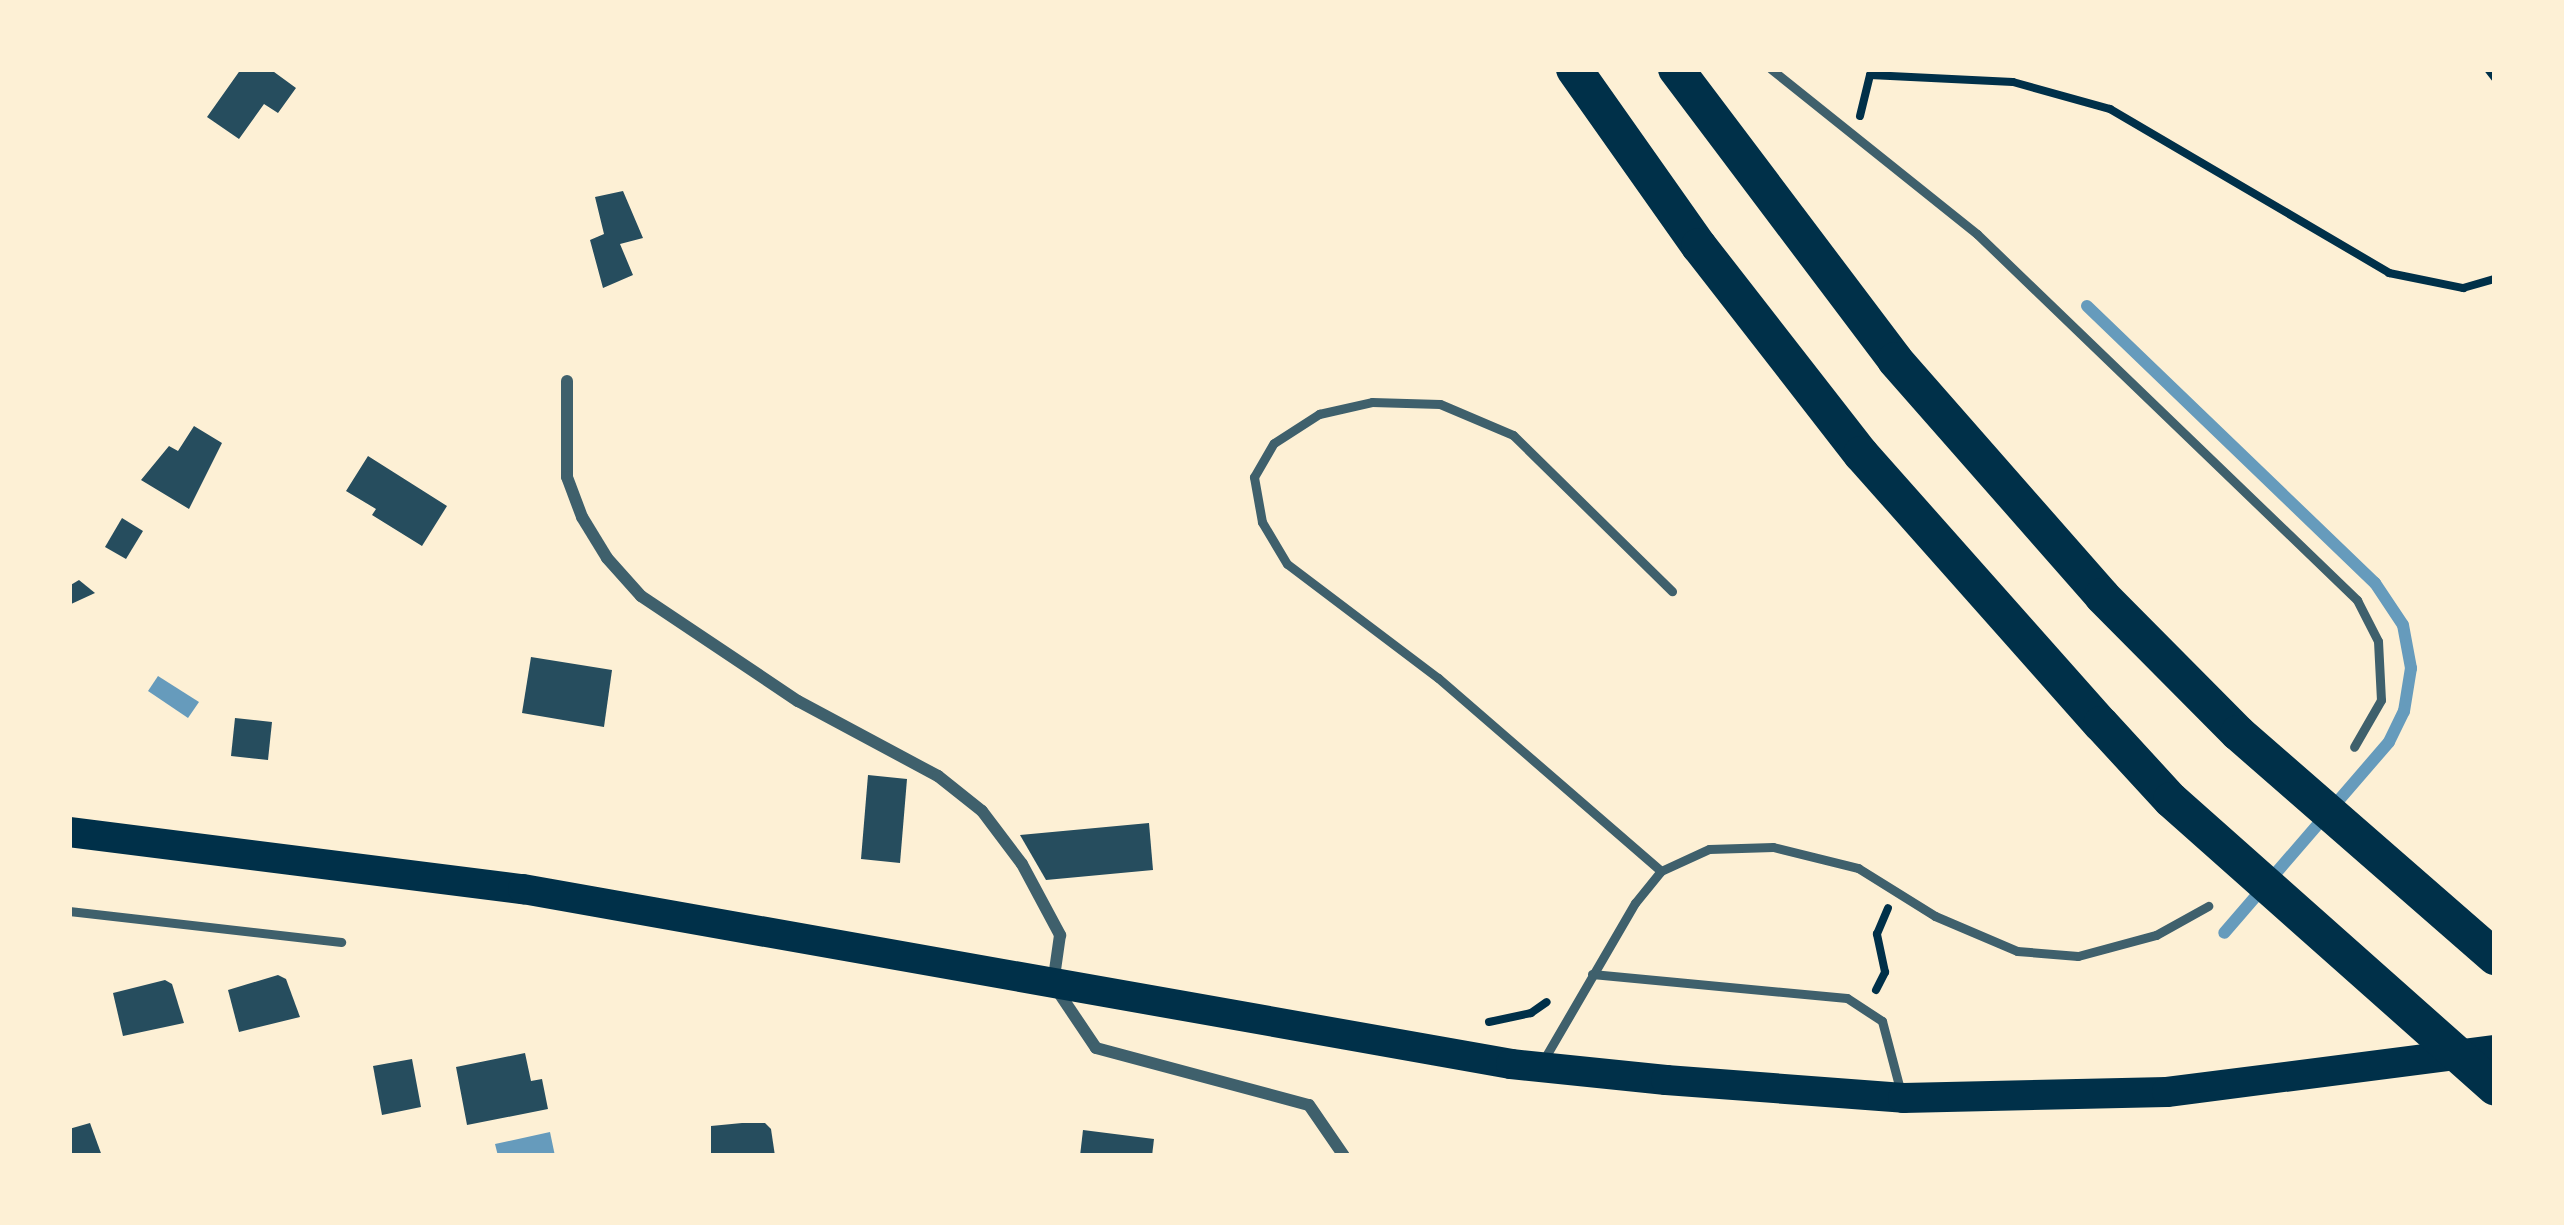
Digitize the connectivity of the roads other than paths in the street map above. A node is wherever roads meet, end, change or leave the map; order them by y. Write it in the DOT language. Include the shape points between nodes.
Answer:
graph roads {
  1 [pos="1574,69"];
  2 [pos="1676,69"];
  3 [pos="1771,69"];
  4 [pos="567,381"];
  5 [pos="1672,591"];
  6 [pos="2354,748"];
  7 [pos="69,832"];
  8 [pos="1661,871"];
  9 [pos="2208,906"];
  10 [pos="69,911"];
  11 [pos="341,942"];
  12 [pos="2495,957"];
  13 [pos="1592,974"];
  14 [pos="1053,984"];
  15 [pos="2495,1050"];
  16 [pos="1541,1067"];
  17 [pos="2495,1088"];
  18 [pos="1903,1098"];
  19 [pos="1344,1156"];
  1 -- 17 [label="highway" via="1699,247 1861,454 2171,800"];
  2 -- 12 [label="highway" via="1895,360 2102,596 2238,733"];
  3 -- 6 [label="lane" via="1977,234 2357,600 2378,641 2381,700"];
  4 -- 14 [label="street" via="567,477 607,558 660,609 798,700 938,776 982,811 1060,935"];
  5 -- 8 [label="lane" via="1513,435 1440,404 1372,402 1319,414 1274,442 1254,477 1262,523 1287,564 1438,678"];
  7 -- 14 [label="main road" via="523,890"];
  8 -- 9 [label="lane" via="1709,849 1773,847 1858,868 1935,916 2017,951 2078,956 2156,935"];
  8 -- 13 [label="lane"];
  10 -- 11 [label="lane"];
  13 -- 16 [label="lane"];
  13 -- 18 [label="lane" via="1847,998 1882,1021"];
  14 -- 16 [label="main road"];
  14 -- 19 [label="street" via="1096,1048 1310,1105"];
  15 -- 18 [label="main road" via="2167,1092"];
  16 -- 18 [label="main road"];
}
